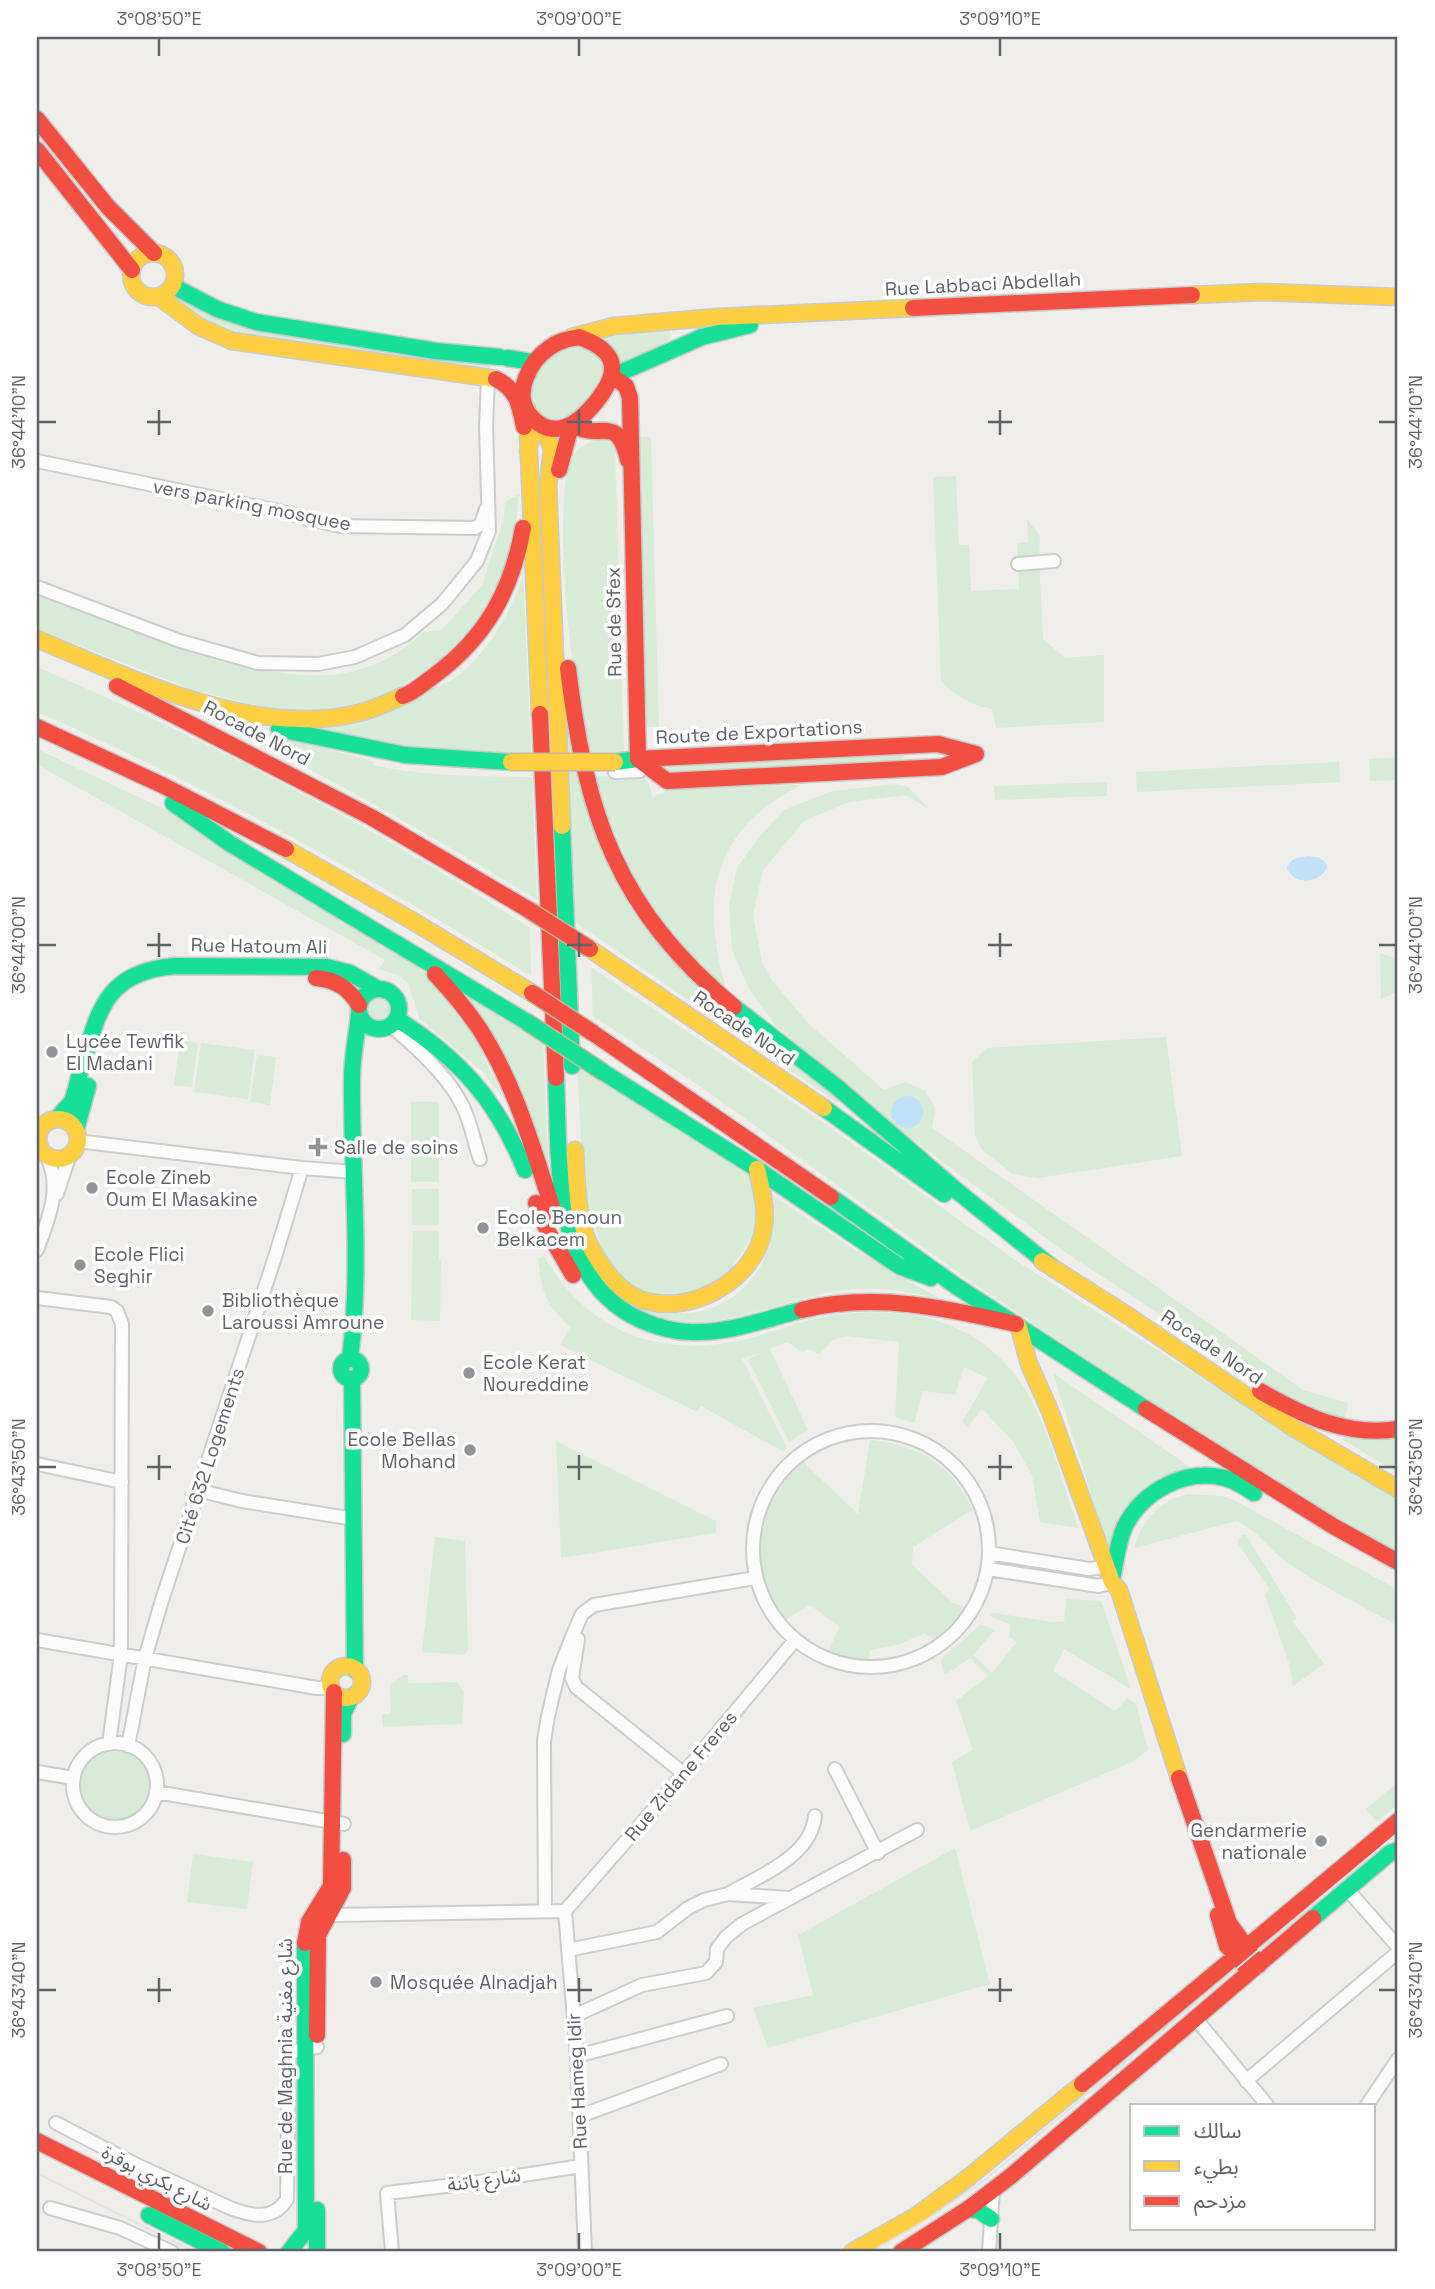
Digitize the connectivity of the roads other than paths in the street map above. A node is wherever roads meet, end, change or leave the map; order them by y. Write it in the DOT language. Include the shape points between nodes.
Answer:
graph roads {
  1 [pos="37,119"];
  2 [pos="37,150"];
  3 [pos="154,253"];
  4 [pos="132,270"];
  5 [pos="173,286"];
  6 [pos="159,297"];
  7 [pos="1398,297"];
  8 [pos="1398,302"];
  9 [pos="678,320"];
  10 [pos="572,337"];
  11 [pos="532,362"];
  12 [pos="643,363"];
  13 [pos="613,377"];
  14 [pos="496,379"];
  15 [pos="524,383"];
  16 [pos="629,390"];
  17 [pos="527,409"];
  18 [pos="572,425"];
  19 [pos="528,451"];
  20 [pos="37,461"];
  21 [pos="561,464"];
  22 [pos="529,469"];
  23 [pos="632,484"];
  24 [pos="489,497"];
  25 [pos="548,498"];
  26 [pos="549,519"];
  27 [pos="555,544"];
  28 [pos="1054,561"];
  29 [pos="1018,564"];
  30 [pos="37,587"];
  31 [pos="37,639"];
  32 [pos="37,649"];
  33 [pos="174,692"];
  34 [pos="37,727"];
  35 [pos="911,745"];
  36 [pos="361,756"];
  37 [pos="639,765"];
  38 [pos="511,767"];
  39 [pos="912,769"];
  40 [pos="139,774"];
  41 [pos="410,950"];
  42 [pos="378,989"];
  43 [pos="359,1010"];
  44 [pos="390,1025"];
  45 [pos="352,1074"];
  46 [pos="572,1082"];
  47 [pos="46,1121"];
  48 [pos="575,1137"];
  49 [pos="75,1142"];
  50 [pos="40,1147"];
  51 [pos="480,1159"];
  52 [pos="302,1168"];
  53 [pos="757,1169"];
  54 [pos="354,1172"];
  55 [pos="52,1207"];
  56 [pos="37,1250"];
  57 [pos="1053,1268"];
  58 [pos="956,1286"];
  59 [pos="596,1288"];
  60 [pos="37,1298"];
  61 [pos="608,1300"];
  62 [pos="1130,1317"];
  63 [pos="1018,1326"];
  64 [pos="1398,1429"];
  65 [pos="37,1464"];
  66 [pos="122,1482"];
  67 [pos="1398,1489"];
  68 [pos="197,1490"];
  69 [pos="354,1519"];
  70 [pos="1333,1526"];
  71 [pos="989,1553"];
  72 [pos="1106,1562"];
  73 [pos="1398,1562"];
  74 [pos="988,1569"];
  75 [pos="755,1578"];
  76 [pos="1112,1580"];
  77 [pos="582,1614"];
  78 [pos="37,1640"];
  79 [pos="794,1640"];
  80 [pos="121,1654"];
  81 [pos="145,1658"];
  82 [pos="355,1670"];
  83 [pos="332,1690"];
  84 [pos="351,1697"];
  85 [pos="109,1744"];
  86 [pos="128,1746"];
  87 [pos="835,1769"];
  88 [pos="37,1772"];
  89 [pos="683,1773"];
  90 [pos="74,1778"];
  91 [pos="156,1792"];
  92 [pos="814,1816"];
  93 [pos="1398,1821"];
  94 [pos="338,1822"];
  95 [pos="917,1830"];
  96 [pos="1398,1850"];
  97 [pos="878,1853"];
  98 [pos="1347,1889"];
  99 [pos="728,1894"];
  100 [pos="789,1898"];
  101 [pos="325,1910"];
  102 [pos="565,1910"];
  103 [pos="545,1911"];
  104 [pos="568,1950"];
  105 [pos="1398,1950"];
  106 [pos="1240,1952"];
  107 [pos="1255,1968"];
  108 [pos="574,2016"];
  109 [pos="727,2016"];
  110 [pos="1196,2020"];
  111 [pos="312,2048"];
  112 [pos="577,2056"];
  113 [pos="1398,2059"];
  114 [pos="721,2064"];
  115 [pos="1246,2081"];
  116 [pos="1266,2104"];
  117 [pos="1368,2104"];
  118 [pos="580,2116"];
  119 [pos="56,2123"];
  120 [pos="39,2146"];
  121 [pos="581,2166"];
  122 [pos="993,2190"];
  123 [pos="50,2208"];
  124 [pos="968,2209"];
  125 [pos="991,2219"];
  126 [pos="172,2252"];
  127 [pos="222,2252"];
  128 [pos="259,2252"];
  129 [pos="289,2252"];
  130 [pos="317,2252"];
  131 [pos="392,2252"];
  132 [pos="584,2252"];
  133 [pos="852,2252"];
  134 [pos="901,2252"];
  135 [pos="989,2252"];
  1 -- 3 [label="main road"];
  2 -- 4 [label="main road"];
  3 -- 4 [label="main road" via="141,257"];
  3 -- 5 [label="main road" via="172,263"];
  4 -- 6 [label="main road" via="136,289"];
  5 -- 6 [label="main road"];
  5 -- 11 [label="main road" via="217,309 256,322"];
  6 -- 14 [label="main road" via="198,326 232,341"];
  7 -- 9 [label="main road, Rue Labbaci Abdellah" via="1262,292"];
  8 -- 12 [label="main road, Rue Labbaci Abdellah" via="1251,299 766,323 715,332"];
  9 -- 10 [label="main road, Rue Labbaci Abdellah" via="596,328"];
  9 -- 12 [label="main road" via="674,340"];
  10 -- 11 [label="main road" via="558,341"];
  10 -- 13 [label="main road" via="593,342 606,354"];
  11 -- 15 [label="main road"];
  12 -- 13 [label="main road, Rue Labbaci Abdellah"];
  12 -- 16 [label="main road" via="632,374"];
  13 -- 16 [label="main road"];
  13 -- 18 [label="main road" via="586,415"];
  14 -- 15 [label="main road"];
  14 -- 19 [label="main road" via="508,384 517,399"];
  14 -- 24 [label="street, vers parking mosquee" via="486,426"];
  15 -- 17 [label="main road"];
  16 -- 23 [label="main road, Rue de Sfex"];
  17 -- 18 [label="main road" via="541,424"];
  17 -- 19 [label="main road"];
  18 -- 21 [label="main road"];
  18 -- 23 [label="main road, Rue de Sfex" via="616,434 627,450"];
  19 -- 22 [label="main road"];
  19 -- 25 [label="main road" via="532,433 546,434 552,449"];
  20 -- 24 [label="street, vers parking mosquee" via="340,526 475,528 483,519"];
  21 -- 25 [label="main road"];
  21 -- 27 [label="main road"];
  22 -- 33 [label="main road" via="522,539 501,599 461,654 418,688 356,715 309,720 246,713"];
  22 -- 59 [label="main road" via="561,1184 572,1244"];
  23 -- 37 [label="main road, Rue de Sfex"];
  24 -- 30 [label="street, vers parking mosquee" via="489,531 477,561 442,604 405,635 355,657 318,664 258,663 180,641"];
  25 -- 26 [label="main road"];
  26 -- 27 [label="main road"];
  26 -- 46 [label="main road"];
  27 -- 57 [label="main road" via="579,756 605,842 640,906 677,954 720,994"];
  28 -- 29 [label="street"];
  31 -- 33 [label="main road"];
  32 -- 57 [label="main road, Rocade Nord, bridge" via="371,817 529,910"];
  33 -- 38 [label="main road" via="242,720 362,748"];
  34 -- 40 [label="main road"];
  35 -- 37 [label="main road, Route de Exportations"];
  35 -- 39 [label="main road"];
  35 -- 39 [label="main road, Route de Exportations" via="938,744 963,755 942,767"];
  36 -- 38 [label="street" via="434,768"];
  37 -- 38 [label="main road, bridge"];
  37 -- 39 [label="main road, Route de Exportations" via="667,781"];
  40 -- 41 [label="main road" via="229,843"];
  40 -- 58 [label="main road, bridge" via="354,886 532,993 754,1142"];
  41 -- 53 [label="main road, bridge"];
  41 -- 59 [label="main road" via="468,1010 495,1052 518,1103 567,1249"];
  42 -- 43 [label="main road" via="366,994"];
  42 -- 44 [label="main road" via="396,998 399,1012"];
  42 -- 47 [label="main road, Rue Hatoum Ali" via="351,973 327,967 174,966 144,971 115,990 100,1008 72,1100"];
  43 -- 44 [label="main road" via="370,1027"];
  43 -- 45 [label="main road"];
  43 -- 49 [label="main road, Rue Hatoum Ali" via="347,987 325,979 182,977 141,985 110,1014"];
  44 -- 45 [label="main road" via="365,1042"];
  44 -- 51 [label="street" via="457,1095"];
  44 -- 61 [label="main road" via="448,1056 492,1101 509,1129 540,1214 562,1256 585,1289"];
  45 -- 54 [label="main road"];
  47 -- 49 [label="main road" via="72,1124"];
  47 -- 50 [label="main road" via="37,1136"];
  48 -- 53 [label="main road" via="580,1208 594,1255 624,1290 662,1305 689,1304 717,1293 731,1284 752,1258 765,1227 766,1211"];
  49 -- 50 [label="main road" via="61,1158"];
  49 -- 52 [label="street"];
  49 -- 55 [label="street"];
  50 -- 55 [label="street" via="53,1173"];
  52 -- 54 [label="street"];
  52 -- 68 [label="street, Cité 632 Logements"];
  53 -- 58 [label="main road" via="899,1266"];
  54 -- 69 [label="main road" via="350,1358 341,1370 352,1380"];
  55 -- 56 [label="street"];
  57 -- 62 [label="main road, Rocade Nord"];
  58 -- 63 [label="main road"];
  59 -- 61 [label="main road"];
  60 -- 66 [label="street" via="104,1304 121,1318"];
  61 -- 63 [label="main road" via="641,1321 688,1332 708,1332 819,1306 862,1301 944,1308"];
  62 -- 64 [label="main road" via="1319,1421 1354,1430"];
  62 -- 67 [label="main road, Rocade Nord" via="1292,1427"];
  63 -- 70 [label="main road"];
  63 -- 72 [label="main road"];
  65 -- 66 [label="street"];
  66 -- 80 [label="street"];
  68 -- 69 [label="street"];
  68 -- 81 [label="street, Cité 632 Logements"];
  69 -- 82 [label="main road"];
  70 -- 73 [label="main road"];
  70 -- 76 [label="main road" via="1308,1523 1226,1479 1184,1479 1153,1493 1130,1516"];
  71 -- 72 [label="street" via="1089,1569"];
  71 -- 74 [label="street"];
  71 -- 75 [label="street" via="984,1513 957,1467 909,1437 853,1432 801,1453 769,1488 755,1522 751,1550"];
  72 -- 76 [label="main road"];
  74 -- 76 [label="street" via="1098,1586"];
  74 -- 79 [label="street" via="974,1608 955,1633 930,1652 903,1663 875,1668 846,1665 819,1656"];
  75 -- 77 [label="street" via="594,1605"];
  75 -- 79 [label="street" via="777,1622"];
  76 -- 106 [label="main road"];
  77 -- 89 [label="street" via="572,1669 576,1687"];
  77 -- 103 [label="street" via="559,1670 544,1741"];
  78 -- 80 [label="street"];
  79 -- 89 [label="street, Rue Zidane Freres"];
  80 -- 81 [label="street"];
  80 -- 85 [label="street"];
  81 -- 83 [label="street"];
  81 -- 86 [label="street, Cité 632 Logements"];
  82 -- 83 [label="main road" via="337,1670 331,1678"];
  82 -- 84 [label="main road" via="362,1682"];
  83 -- 84 [label="main road"];
  83 -- 94 [label="main road, Rue de Maghnia شارع مغنية"];
  84 -- 94 [label="main road, Rue de Maghnia شارع مغنية" via="343,1714"];
  85 -- 86 [label="street"];
  85 -- 90 [label="street" via="84,1757"];
  86 -- 91 [label="street" via="147,1759"];
  87 -- 97 [label="street"];
  88 -- 90 [label="street"];
  89 -- 102 [label="street, Rue Zidane Freres"];
  90 -- 91 [label="street" via="77,1804 85,1815 108,1827 134,1823 152,1804"];
  91 -- 94 [label="street"];
  92 -- 99 [label="street" via="814,1827 790,1857"];
  93 -- 106 [label="main road"];
  94 -- 101 [label="main road, Rue de Maghnia شارع مغنية"];
  95 -- 97 [label="street"];
  96 -- 98 [label="main road"];
  97 -- 100 [label="street"];
  98 -- 105 [label="street"];
  98 -- 107 [label="main road"];
  99 -- 100 [label="street"];
  99 -- 104 [label="street" via="688,1908 657,1932"];
  100 -- 108 [label="street" via="726,1937 706,1973 642,1985"];
  101 -- 103 [label="street" via="336,1915"];
  101 -- 111 [label="main road, Rue de Maghnia شارع مغنية" via="306,1928 305,1936"];
  102 -- 103 [label="street"];
  102 -- 104 [label="street, Rue Hameg Idir"];
  104 -- 108 [label="street, Rue Hameg Idir"];
  105 -- 115 [label="street"];
  106 -- 107 [label="main road"];
  106 -- 133 [label="main road" via="969,2178 916,2216"];
  107 -- 110 [label="main road"];
  108 -- 112 [label="street, Rue Hameg Idir"];
  109 -- 112 [label="street"];
  110 -- 115 [label="street"];
  110 -- 122 [label="main road"];
  111 -- 119 [label="street" via="289,2052 287,2199 275,2212 262,2216 230,2208"];
  111 -- 129 [label="main road, Rue de Maghnia شارع مغنية" via="306,2230"];
  111 -- 130 [label="main road, Rue de Maghnia شارع مغنية"];
  112 -- 118 [label="street, Rue Hameg Idir"];
  113 -- 117 [label="street"];
  114 -- 118 [label="street"];
  115 -- 116 [label="street"];
  118 -- 121 [label="street, Rue Hameg Idir"];
  120 -- 127 [label="main road, شارع بكري بوقرة"];
  120 -- 128 [label="main road, شارع بكري بوقرة"];
  121 -- 131 [label="street, شارع باتنة" via="387,2193"];
  121 -- 132 [label="street, Rue Hameg Idir"];
  122 -- 124 [label="main road"];
  122 -- 125 [label="street"];
  123 -- 126 [label="street" via="120,2228"];
  124 -- 125 [label="main road"];
  124 -- 134 [label="main road"];
  125 -- 135 [label="street"];
}
